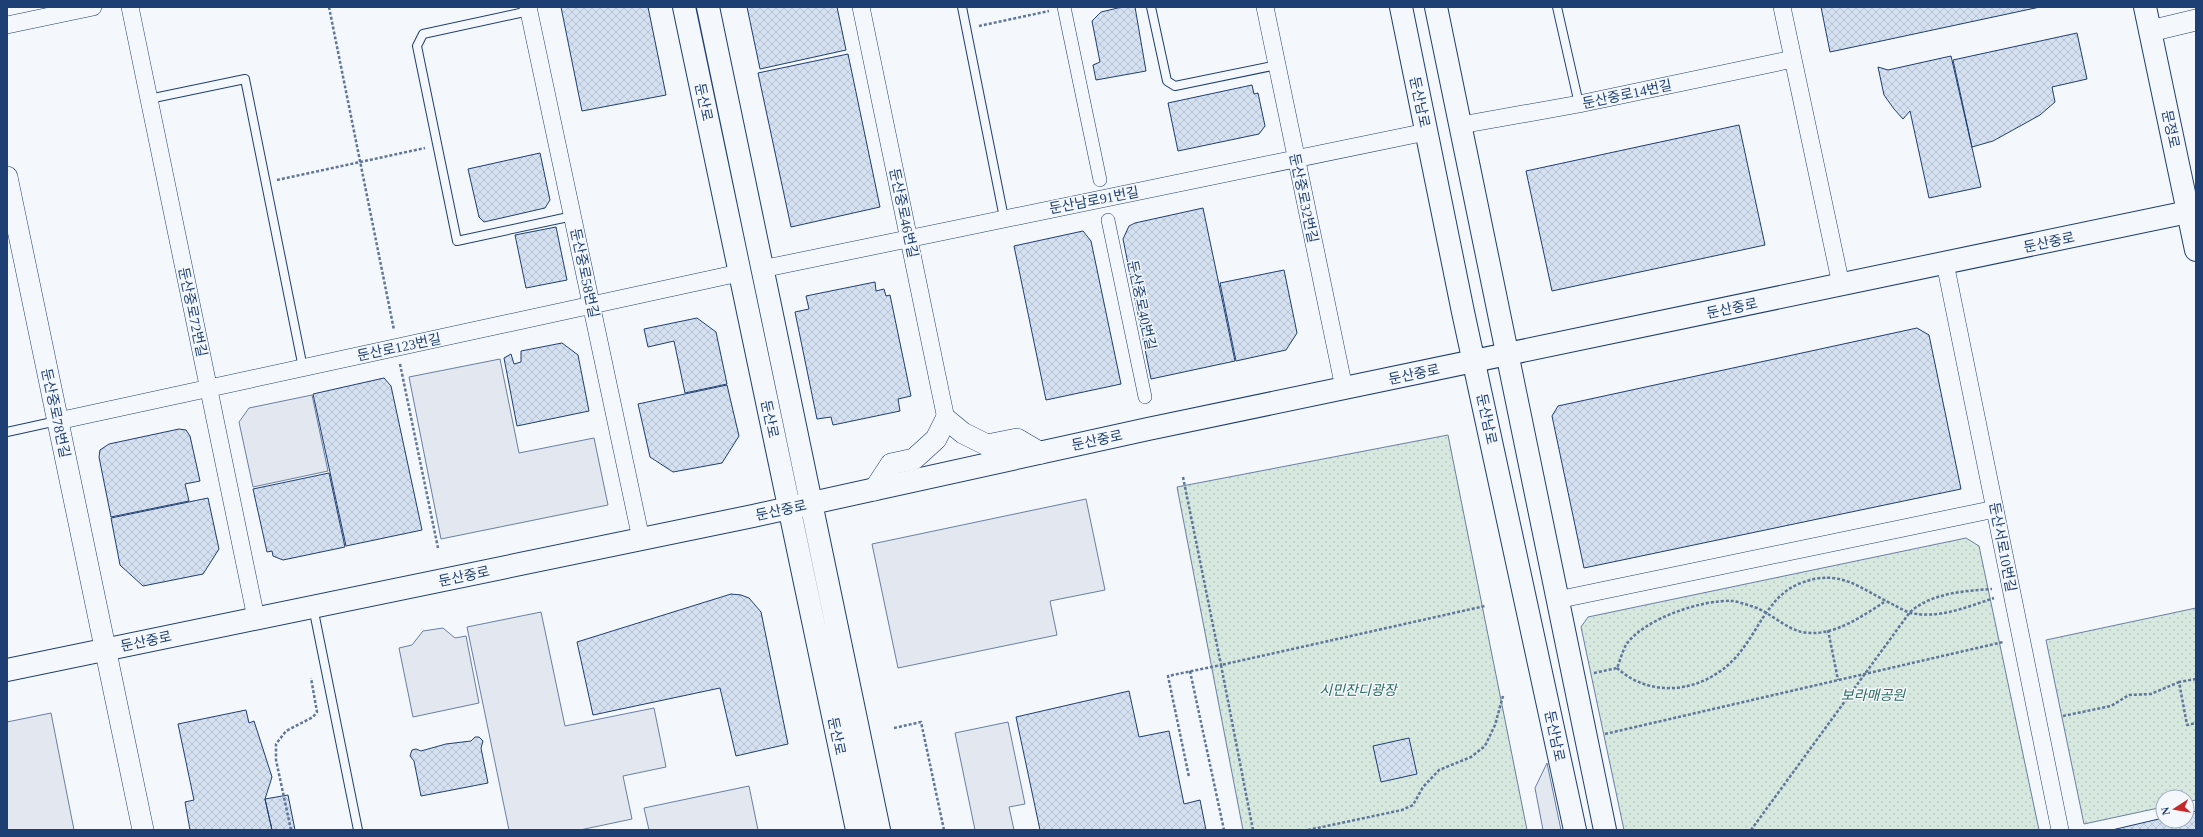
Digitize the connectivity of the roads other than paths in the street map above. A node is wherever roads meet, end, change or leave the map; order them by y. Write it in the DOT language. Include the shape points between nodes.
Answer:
graph roads {
  1 [pos="93,7"];
  2 [pos="130,7"];
  3 [pos="684,7"];
  4 [pos="708,7"];
  5 [pos="861,7"];
  6 [pos="962,7"];
  7 [pos="1064,7"];
  8 [pos="1151,7"];
  9 [pos="1265,7"];
  10 [pos="1401,7"];
  11 [pos="1436,7"];
  12 [pos="1557,7"];
  13 [pos="1782,7"];
  14 [pos="2145,7"];
  15 [pos="529,9"];
  16 [pos="2196,20"];
  17 [pos="7,25"];
  18 [pos="2150,31"];
  19 [pos="1793,59"];
  20 [pos="1277,65"];
  21 [pos="149,99"];
  22 [pos="1579,104"];
  23 [pos="1461,125"];
  24 [pos="1426,132"];
  25 [pos="1296,158"];
  26 [pos="7,177"];
  27 [pos="1100,180"];
  28 [pos="2188,212"];
  29 [pos="573,216"];
  30 [pos="1004,218"];
  31 [pos="1108,220"];
  32 [pos="909,238"];
  33 [pos="2196,250"];
  34 [pos="1945,264"];
  35 [pos="762,269"];
  36 [pos="739,273"];
  37 [pos="1840,286"];
  38 [pos="592,305"];
  39 [pos="1507,355"];
  40 [pos="1475,361"];
  41 [pos="303,368"];
  42 [pos="209,388"];
  43 [pos="1344,388"];
  44 [pos="1145,397"];
  45 [pos="946,419"];
  46 [pos="58,420"];
  47 [pos="7,432"];
  48 [pos="1041,453"];
  49 [pos="874,490"];
  50 [pos="811,504"];
  51 [pos="790,508"];
  52 [pos="1995,508"];
  53 [pos="641,539"];
  54 [pos="1558,600"];
  55 [pos="312,607"];
  56 [pos="256,618"];
  57 [pos="105,650"];
  58 [pos="7,670"];
  59 [pos="143,830"];
  60 [pos="358,830"];
  61 [pos="857,830"];
  62 [pos="879,830"];
  63 [pos="1575,830"];
  64 [pos="1605,830"];
  65 [pos="2060,830"];
  1 -- 17 [label="street"];
  2 -- 21 [label="street, 둔산중로72번길"];
  3 -- 36 [label="main road, 둔산로"];
  4 -- 35 [label="main road, 둔산로"];
  5 -- 32 [label="street, 둔산중로46번길"];
  6 -- 30 [label="lane"];
  7 -- 27 [label="street"];
  8 -- 20 [label="lane" via="1167,81 1175,86"];
  9 -- 20 [label="street, 둔산중로32번길"];
  10 -- 24 [label="main road, 둔산남로"];
  11 -- 23 [label="main road"];
  12 -- 22 [label="lane"];
  13 -- 19 [label="street"];
  14 -- 18 [label="main road, 문정로"];
  15 -- 29 [label="street, 둔산중로58번길"];
  15 -- 29 [label="lane" via="423,34 416,46 457,241"];
  16 -- 18 [label="street"];
  18 -- 28 [label="main road, 문정로"];
  19 -- 22 [label="street, 둔산중로14번길"];
  19 -- 37 [label="street"];
  20 -- 25 [label="street, 둔산중로32번길"];
  21 -- 41 [label="lane" via="245,79"];
  21 -- 42 [label="street, 둔산중로72번길"];
  22 -- 23 [label="street, 둔산중로14번길"];
  23 -- 39 [label="main road"];
  24 -- 25 [label="street, 둔산남로91번길"];
  24 -- 40 [label="main road, 둔산남로"];
  25 -- 30 [label="street, 둔산남로91번길"];
  25 -- 43 [label="street, 둔산중로32번길"];
  26 -- 46 [label="street, 둔산중로78번길"];
  28 -- 33 [label="main road, 문정로"];
  28 -- 34 [label="main road, 둔산중로"];
  29 -- 38 [label="street, 둔산중로58번길"];
  30 -- 32 [label="street, 둔산남로91번길"];
  31 -- 44 [label="street, 둔산중로40번길"];
  32 -- 35 [label="street, 둔산남로91번길"];
  32 -- 45 [label="street, 둔산중로46번길"];
  34 -- 37 [label="main road, 둔산중로"];
  34 -- 52 [label="street, 둔산서로10번길"];
  35 -- 50 [label="main road, 둔산로"];
  36 -- 38 [label="street, 둔산로123번길"];
  36 -- 51 [label="main road, 둔산로"];
  37 -- 39 [label="main road, 둔산중로"];
  38 -- 41 [label="street, 둔산로123번길"];
  38 -- 53 [label="street, 둔산중로58번길"];
  39 -- 40 [label="main road, 둔산중로"];
  39 -- 54 [label="main road"];
  40 -- 43 [label="main road, 둔산중로"];
  40 -- 63 [label="main road, 둔산남로"];
  41 -- 42 [label="street, 둔산로123번길"];
  42 -- 46 [label="street, 둔산로123번길"];
  42 -- 56 [label="street, 둔산중로72번길"];
  43 -- 48 [label="main road, 둔산중로"];
  45 -- 48 [label="street" via="964,433 987,445 1018,439"];
  45 -- 49 [label="street" via="936,439 914,459 891,464"];
  46 -- 47 [label="lane"];
  46 -- 57 [label="street, 둔산중로78번길"];
  48 -- 49 [label="main road, 둔산중로"];
  49 -- 50 [label="main road, 둔산중로"];
  50 -- 51 [label="main road, 둔산중로"];
  50 -- 62 [label="main road, 둔산로"];
  51 -- 53 [label="main road, 둔산중로"];
  51 -- 61 [label="main road, 둔산로"];
  52 -- 54 [label="street"];
  52 -- 65 [label="street, 둔산서로10번길"];
  53 -- 55 [label="main road, 둔산중로"];
  54 -- 64 [label="main road"];
  55 -- 56 [label="main road, 둔산중로"];
  55 -- 60 [label="lane"];
  56 -- 57 [label="main road, 둔산중로"];
  57 -- 58 [label="main road, 둔산중로"];
  57 -- 59 [label="street, 둔산중로78번길"];
}
